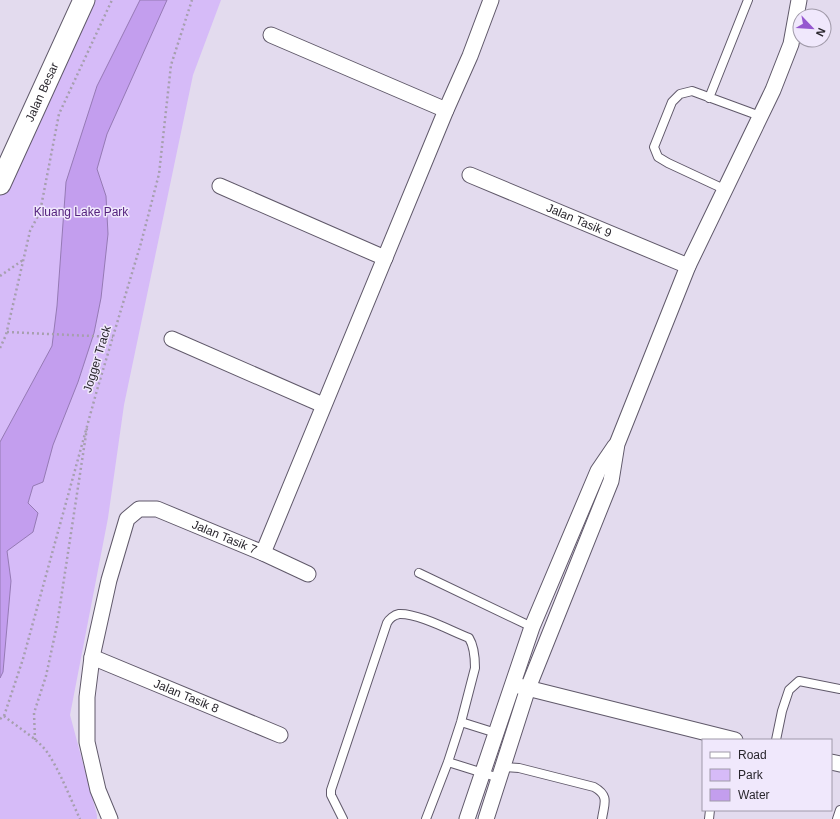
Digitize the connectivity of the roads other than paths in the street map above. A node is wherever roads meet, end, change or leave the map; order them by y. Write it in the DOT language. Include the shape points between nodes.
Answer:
graph roads {
  1 [pos="84,0"];
  2 [pos="491,0"];
  3 [pos="748,0"];
  4 [pos="799,0"];
  5 [pos="271,35"];
  6 [pos="709,98"];
  7 [pos="446,110"];
  8 [pos="760,116"];
  9 [pos="470,175"];
  10 [pos="0,184"];
  11 [pos="220,186"];
  12 [pos="726,190"];
  13 [pos="385,258"];
  14 [pos="688,266"];
  15 [pos="172,339"];
  16 [pos="323,405"];
  17 [pos="617,444"];
  18 [pos="263,553"];
  19 [pos="419,573"];
  20 [pos="308,574"];
  21 [pos="532,627"];
  22 [pos="92,657"];
  23 [pos="513,684"];
  24 [pos="528,688"];
  25 [pos="840,689"];
  26 [pos="461,722"];
  27 [pos="496,733"];
  28 [pos="280,735"];
  29 [pos="730,739"];
  30 [pos="776,739"];
  31 [pos="448,762"];
  32 [pos="483,773"];
  33 [pos="500,773"];
  34 [pos="840,810"];
  35 [pos="110,819"];
  36 [pos="343,819"];
  37 [pos="426,819"];
  38 [pos="467,819"];
  39 [pos="486,819"];
  40 [pos="602,819"];
  41 [pos="838,819"];
  1 -- 10 [label="main road, Jalan Besar"];
  2 -- 7 [label="street"];
  3 -- 6 [label="lane"];
  4 -- 8 [label="street" via="791,44"];
  5 -- 7 [label="street"];
  6 -- 8 [label="lane"];
  6 -- 12 [label="lane" via="692,91 680,94 672,102 654,147 658,157 668,163"];
  7 -- 13 [label="street"];
  8 -- 12 [label="street"];
  9 -- 14 [label="street, Jalan Tasik 9"];
  11 -- 13 [label="street"];
  12 -- 14 [label="street"];
  13 -- 16 [label="street"];
  14 -- 17 [label="street"];
  15 -- 16 [label="street"];
  16 -- 18 [label="street"];
  17 -- 21 [label="street" via="598,471"];
  17 -- 24 [label="street" via="611,481"];
  18 -- 20 [label="street, Jalan Tasik 7"];
  18 -- 22 [label="street, Jalan Tasik 7" via="157,509 139,509 127,520 109,580"];
  19 -- 21 [label="lane"];
  21 -- 23 [label="street"];
  22 -- 28 [label="street, Jalan Tasik 8"];
  22 -- 35 [label="street" via="87,697 87,742 98,790"];
  23 -- 24 [label="street"];
  23 -- 27 [label="street"];
  24 -- 29 [label="street"];
  24 -- 33 [label="street"];
  25 -- 30 [label="lane" via="800,681 789,690"];
  26 -- 27 [label="lane"];
  26 -- 31 [label="lane"];
  26 -- 36 [label="lane" via="475,668 469,638 414,616 395,615 388,620 331,790"];
  27 -- 32 [label="street"];
  31 -- 32 [label="lane"];
  31 -- 37 [label="lane"];
  32 -- 33 [label="lane"];
  32 -- 38 [label="street"];
  33 -- 39 [label="street"];
  33 -- 40 [label="lane" via="519,768 594,787 602,792 605,799"];
  34 -- 41 [label="lane"];
}
